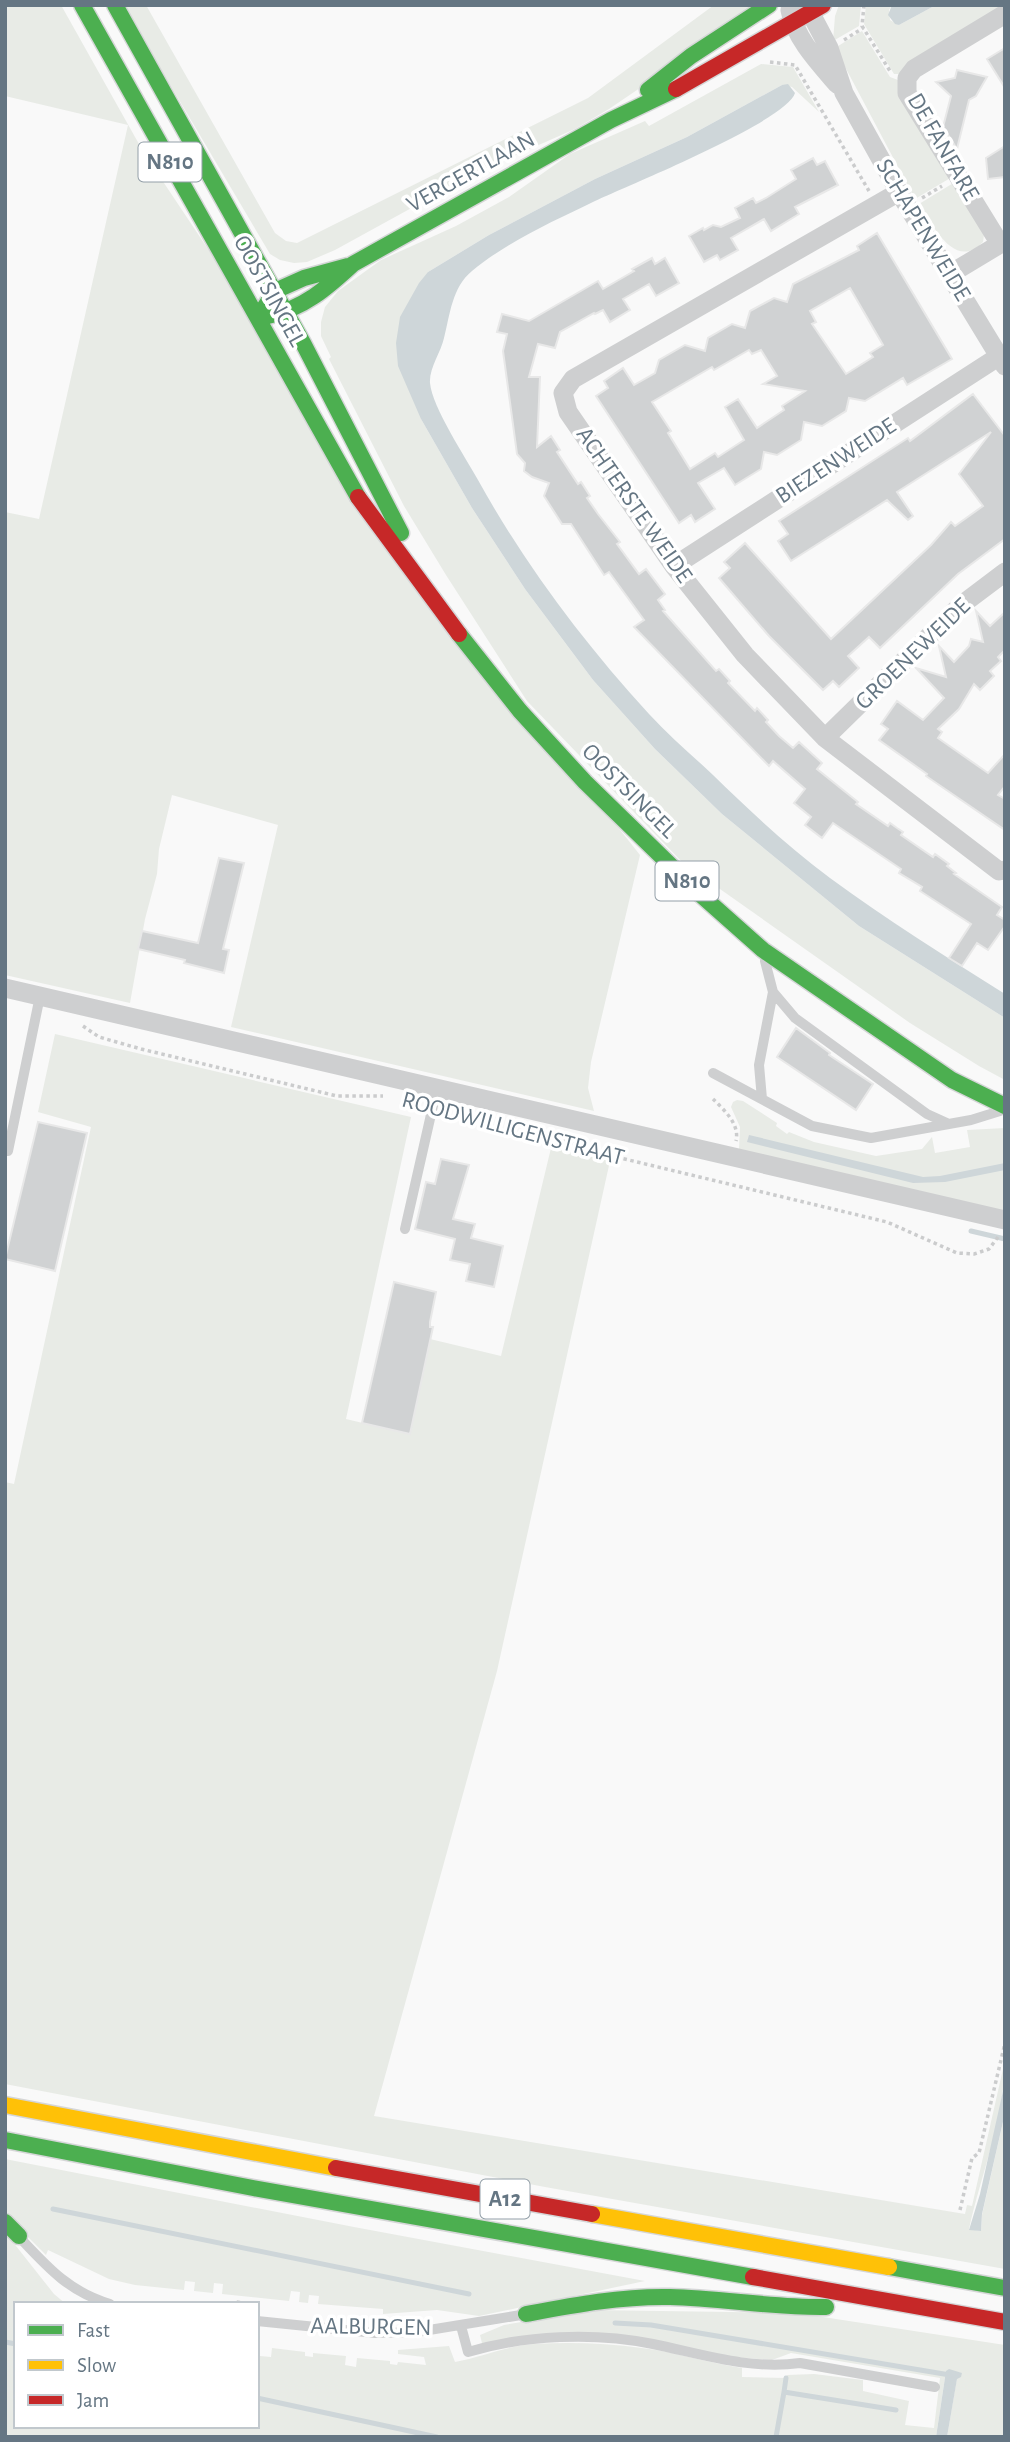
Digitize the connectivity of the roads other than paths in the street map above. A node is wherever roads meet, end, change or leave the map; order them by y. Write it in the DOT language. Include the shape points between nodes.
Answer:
graph roads {
  1 [pos="82,5"];
  2 [pos="115,5"];
  3 [pos="769,5"];
  4 [pos="803,10"];
  5 [pos="1005,15"];
  6 [pos="611,120"];
  7 [pos="904,199"];
  8 [pos="1003,242"];
  9 [pos="353,264"];
  10 [pos="950,274"];
  11 [pos="275,291"];
  12 [pos="287,313"];
  13 [pos="258,318"];
  14 [pos="1001,361"];
  15 [pos="674,566"];
  16 [pos="1005,572"];
  17 [pos="428,590"];
  18 [pos="825,738"];
  19 [pos="1005,870"];
  20 [pos="763,950"];
  21 [pos="5,988"];
  22 [pos="773,992"];
  23 [pos="40,996"];
  24 [pos="713,1073"];
  25 [pos="437,1088"];
  26 [pos="762,1099"];
  27 [pos="1005,1108"];
  28 [pos="949,1124"];
  29 [pos="8,1151"];
  30 [pos="1004,1220"];
  31 [pos="405,1229"];
  32 [pos="5,2105"];
  33 [pos="5,2140"];
  34 [pos="5,2222"];
  35 [pos="19,2236"];
  36 [pos="1005,2288"];
  37 [pos="105,2302"];
  38 [pos="902,2305"];
  39 [pos="526,2314"];
  40 [pos="259,2321"];
  41 [pos="1005,2322"];
  42 [pos="461,2326"];
  43 [pos="935,2387"];
  1 -- 13 [label="main road, OOSTSINGEL / N810"];
  2 -- 11 [label="main road, OOSTSINGEL / N810"];
  3 -- 6 [label="main road, VERGERTLAAN" via="691,55"];
  4 -- 6 [label="main road, VERGERTLAAN" via="683,85"];
  4 -- 7 [label="street, SCHAPENWEIDE" via="814,57 844,93"];
  5 -- 8 [label="street, DE FANFARE" via="906,78 907,93"];
  6 -- 9 [label="main road, VERGERTLAAN"];
  7 -- 10 [label="street, SCHAPENWEIDE"];
  7 -- 15 [label="street, ACHTERSTE WEIDE" via="877,205 573,379 563,393 568,412"];
  8 -- 10 [label="street"];
  9 -- 11 [label="main road, VERGERTLAAN"];
  9 -- 12 [label="main road, VERGERTLAAN" via="319,295"];
  10 -- 14 [label="street, SCHAPENWEIDE"];
  11 -- 12 [label="main road, OOSTSINGEL / N810"];
  11 -- 13 [label="main road"];
  12 -- 13 [label="main road, VERGERTLAAN"];
  12 -- 17 [label="main road, OOSTSINGEL / N810"];
  13 -- 17 [label="main road, OOSTSINGEL / N810" via="363,506"];
  14 -- 15 [label="street, BIEZENWEIDE"];
  15 -- 18 [label="street, ACHTERSTE WEIDE" via="745,655"];
  16 -- 18 [label="street, GROENEWEIDE" via="960,606"];
  17 -- 20 [label="main road, OOSTSINGEL / N810" via="520,711 585,782"];
  18 -- 19 [label="street, ACHTERSTE WEIDE" via="999,871"];
  20 -- 22 [label="lane"];
  20 -- 27 [label="main road, OOSTSINGEL / N810" via="953,1080"];
  21 -- 23 [label="street, ROODWILLIGENSTRAAT"];
  22 -- 26 [label="lane" via="760,1065"];
  22 -- 28 [label="lane" via="795,1018 927,1114"];
  23 -- 25 [label="street, ROODWILLIGENSTRAAT"];
  23 -- 29 [label="lane"];
  24 -- 26 [label="lane"];
  25 -- 30 [label="street, ROODWILLIGENSTRAAT"];
  25 -- 31 [label="lane"];
  26 -- 28 [label="lane" via="812,1126 872,1138"];
  27 -- 28 [label="lane"];
  32 -- 36 [label="main road, A12"];
  33 -- 38 [label="main road, A12"];
  34 -- 35 [label="main road"];
  35 -- 37 [label="lane" via="54,2275"];
  38 -- 39 [label="main road, A12" via="799,2308 649,2297"];
  38 -- 41 [label="main road, A12"];
  39 -- 42 [label="lane, AALBURGEN / A12"];
  40 -- 42 [label="lane, AALBURGEN / A12" via="375,2333"];
  42 -- 43 [label="lane" via="468,2352 542,2339 622,2340 730,2362 800,2363"];
}
